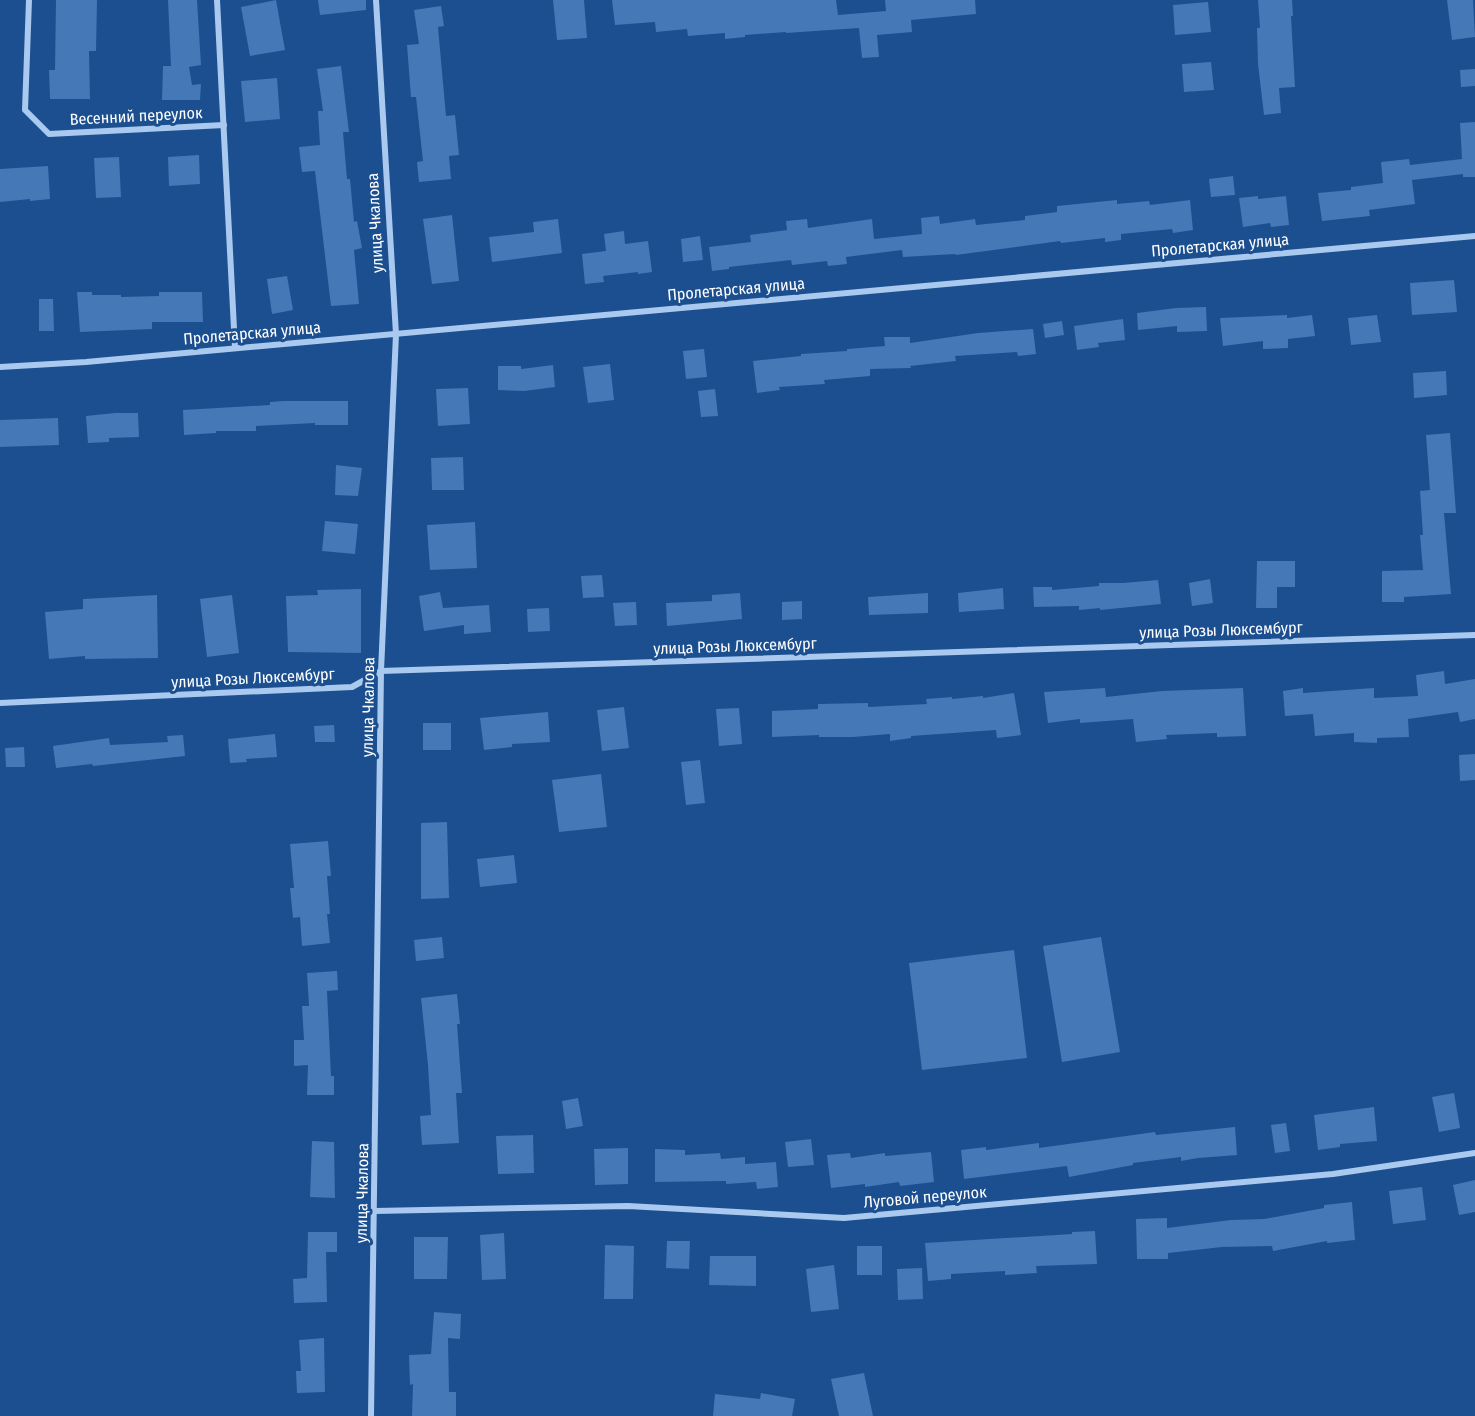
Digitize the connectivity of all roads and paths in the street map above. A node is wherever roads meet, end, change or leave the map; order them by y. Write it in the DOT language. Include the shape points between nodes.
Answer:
graph roads {
  1 [pos="29,0"];
  2 [pos="217,0"];
  3 [pos="376,0"];
  4 [pos="224,125"];
  5 [pos="1475,236"];
  6 [pos="396,334"];
  7 [pos="235,348"];
  8 [pos="0,367"];
  9 [pos="1475,635"];
  10 [pos="381,670"];
  11 [pos="0,704"];
  12 [pos="1475,1153"];
  13 [pos="375,1211"];
  14 [pos="371,1416"];
  1 -- 4 [label="street, Весенний переулок" via="26,110 49,134"];
  2 -- 4 [label="street, Весенний переулок"];
  3 -- 6 [label="street, улица Чкалова"];
  4 -- 7 [label="street, Весенний переулок"];
  5 -- 6 [label="street, Пролетарская улица"];
  6 -- 7 [label="street, Пролетарская улица"];
  6 -- 10 [label="street, улица Чкалова"];
  7 -- 8 [label="street, Пролетарская улица"];
  9 -- 10 [label="street, улица Розы Люксембург"];
  10 -- 11 [label="street, улица Розы Люксембург" via="352,687"];
  10 -- 13 [label="street, улица Чкалова"];
  12 -- 13 [label="street, Луговой переулок" via="1333,1174 844,1218 628,1206"];
  13 -- 14 [label="street, улица Чкалова"];
}
